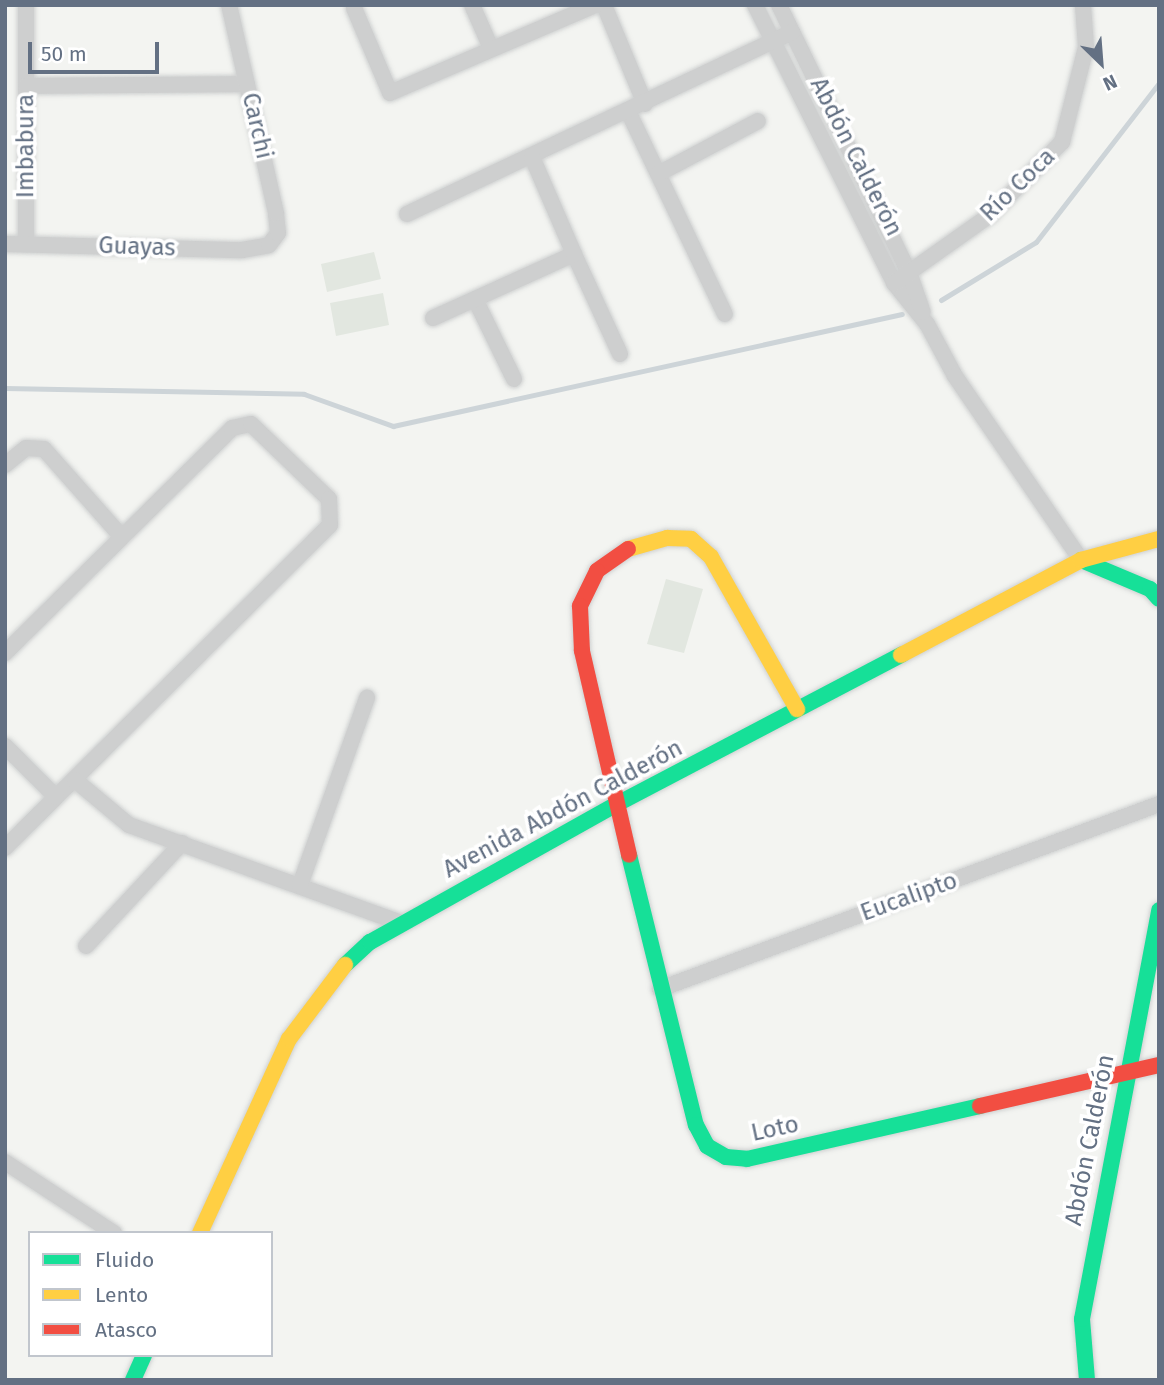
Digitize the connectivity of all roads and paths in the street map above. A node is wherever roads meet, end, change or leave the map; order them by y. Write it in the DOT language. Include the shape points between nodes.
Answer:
graph roads {
  1 [pos="26,5"];
  2 [pos="229,5"];
  3 [pos="472,5"];
  4 [pos="595,5"];
  5 [pos="604,5"];
  6 [pos="755,5"];
  7 [pos="779,5"];
  8 [pos="1083,5"];
  9 [pos="354,8"];
  10 [pos="792,32"];
  11 [pos="774,43"];
  12 [pos="491,48"];
  13 [pos="247,84"];
  14 [pos="26,86"];
  15 [pos="645,104"];
  16 [pos="628,111"];
  17 [pos="758,121"];
  18 [pos="532,157"];
  19 [pos="658,174"];
  20 [pos="407,214"];
  21 [pos="5,244"];
  22 [pos="26,244"];
  23 [pos="269,246"];
  24 [pos="574,254"];
  25 [pos="910,275"];
  26 [pos="894,283"];
  27 [pos="475,299"];
  28 [pos="725,314"];
  29 [pos="433,318"];
  30 [pos="927,324"];
  31 [pos="620,354"];
  32 [pos="514,379"];
  33 [pos="5,465"];
  34 [pos="120,536"];
  35 [pos="1159,538"];
  36 [pos="1081,560"];
  37 [pos="1159,599"];
  38 [pos="5,653"];
  39 [pos="367,698"];
  40 [pos="797,709"];
  41 [pos="5,746"];
  42 [pos="75,780"];
  43 [pos="56,797"];
  44 [pos="617,804"];
  45 [pos="1159,804"];
  46 [pos="182,844"];
  47 [pos="5,848"];
  48 [pos="300,885"];
  49 [pos="1159,910"];
  50 [pos="401,923"];
  51 [pos="86,946"];
  52 [pos="660,989"];
  53 [pos="1159,1065"];
  54 [pos="1127,1073"];
  55 [pos="5,1162"];
  56 [pos="111,1231"];
  57 [pos="201,1231"];
  58 [pos="143,1357"];
  59 [pos="133,1380"];
  60 [pos="1087,1380"];
  1 -- 14 [label="street, Imbabura"];
  2 -- 13 [label="street, Carchi"];
  3 -- 12 [label="street"];
  4 -- 12 [label="street"];
  5 -- 15 [label="street"];
  6 -- 11 [label="street, Abdón Calderón"];
  7 -- 10 [label="street, Abdón Calderón"];
  8 -- 25 [label="street, Río Coca" via="1086,47 1062,142 990,215"];
  9 -- 12 [label="street" via="390,93"];
  10 -- 11 [label="street"];
  10 -- 25 [label="street, Abdón Calderón"];
  11 -- 15 [label="street"];
  11 -- 26 [label="street, Abdón Calderón"];
  13 -- 14 [label="street"];
  13 -- 23 [label="street, Carchi" via="276,213 278,233"];
  14 -- 22 [label="street, Imbabura"];
  15 -- 16 [label="street"];
  16 -- 18 [label="street"];
  16 -- 19 [label="street"];
  17 -- 19 [label="street"];
  18 -- 20 [label="street"];
  18 -- 24 [label="street"];
  19 -- 28 [label="street"];
  21 -- 22 [label="street, Guayas"];
  22 -- 23 [label="street, Guayas" via="242,250"];
  24 -- 27 [label="street"];
  24 -- 31 [label="street"];
  25 -- 26 [label="street, Río Coca"];
  25 -- 30 [label="street, Abdón Calderón"];
  26 -- 30 [label="street, Abdón Calderón"];
  27 -- 29 [label="street"];
  27 -- 32 [label="street"];
  30 -- 36 [label="street, Abdón Calderón" via="956,376"];
  33 -- 34 [label="street" via="26,449 44,449"];
  34 -- 38 [label="street"];
  34 -- 42 [label="street" via="232,428 243,424 251,424 329,499 332,511 330,525"];
  35 -- 36 [label="street, Avenida Abdón Calderón"];
  36 -- 37 [label="street" via="1150,589"];
  36 -- 40 [label="street, Avenida Abdón Calderón"];
  39 -- 48 [label="street"];
  40 -- 44 [label="street, Avenida Abdón Calderón"];
  40 -- 44 [label="street, Loto" via="711,557 691,539 667,538 628,549 597,571 580,606 582,651"];
  41 -- 43 [label="street"];
  42 -- 43 [label="street"];
  42 -- 46 [label="street" via="129,825"];
  43 -- 47 [label="street"];
  44 -- 50 [label="street, Avenida Abdón Calderón"];
  44 -- 52 [label="street, Loto"];
  45 -- 52 [label="street, Eucalipto"];
  46 -- 48 [label="street"];
  46 -- 51 [label="street"];
  48 -- 50 [label="street"];
  49 -- 54 [label="street, Abdón Calderón"];
  50 -- 57 [label="street, Avenida Abdón Calderón" via="370,942 334,976 289,1039"];
  52 -- 54 [label="street, Loto" via="696,1125 707,1146 726,1157 747,1159"];
  53 -- 54 [label="street, Loto"];
  54 -- 60 [label="street, Abdón Calderón" via="1082,1319"];
  55 -- 56 [label="street"];
  58 -- 59 [label="street"];
}
